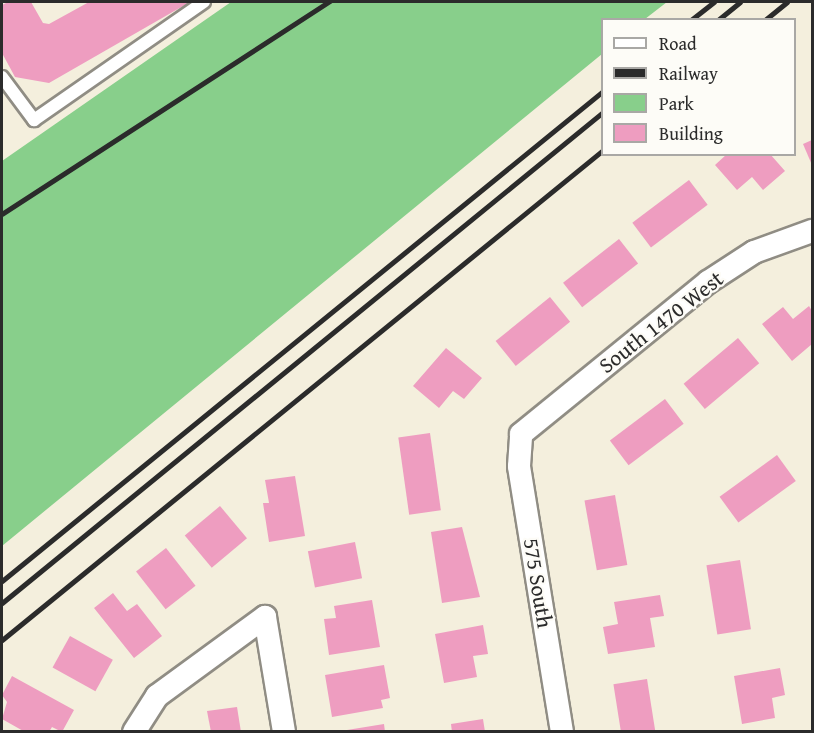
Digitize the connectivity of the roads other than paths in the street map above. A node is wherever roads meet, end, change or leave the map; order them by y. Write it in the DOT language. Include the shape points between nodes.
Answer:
graph roads {
  1 [pos="204,2"];
  2 [pos="2,77"];
  3 [pos="813,231"];
  4 [pos="521,434"];
  5 [pos="134,732"];
  6 [pos="284,732"];
  7 [pos="562,732"];
  1 -- 2 [label="lane" via="34,120"];
  3 -- 4 [label="street, South 1470 West" via="754,252 708,282"];
  4 -- 7 [label="street, 575 South" via="519,466"];
  5 -- 6 [label="street" via="157,696 265,616"];
}
